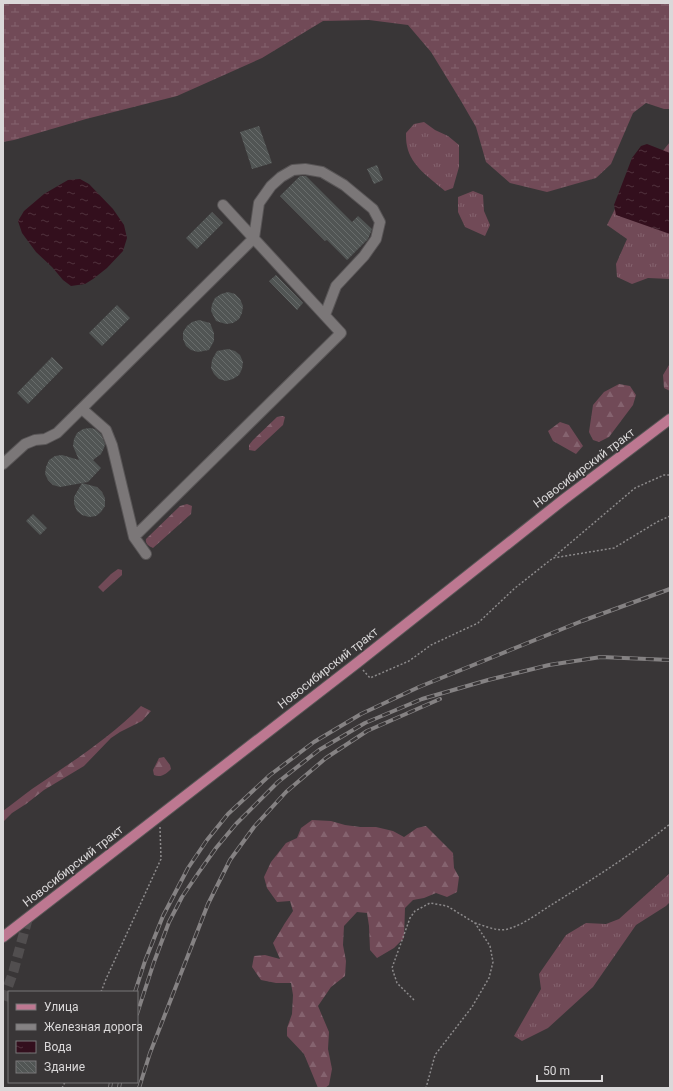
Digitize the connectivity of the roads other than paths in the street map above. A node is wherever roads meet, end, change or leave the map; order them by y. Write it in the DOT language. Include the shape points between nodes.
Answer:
graph roads {
  1 [pos="223,205"];
  2 [pos="254,238"];
  3 [pos="325,315"];
  4 [pos="82,409"];
  5 [pos="670,419"];
  6 [pos="670,427"];
  7 [pos="3,464"];
  8 [pos="587,482"];
  9 [pos="134,537"];
  10 [pos="146,554"];
  11 [pos="3,937"];
  1 -- 2 [label="lane"];
  2 -- 3 [label="lane"];
  2 -- 3 [label="lane" via="259,203 271,186 293,170 322,172 373,209 380,222 376,239 336,286"];
  2 -- 4 [label="lane"];
  3 -- 9 [label="lane" via="341,333"];
  4 -- 7 [label="lane" via="57,433 25,444"];
  4 -- 9 [label="lane" via="106,430 112,445"];
  5 -- 8 [label="main road, Новосибирский тракт"];
  6 -- 8 [label="main road"];
  8 -- 11 [label="main road, Новосибирский тракт"];
  9 -- 10 [label="lane"];
}
